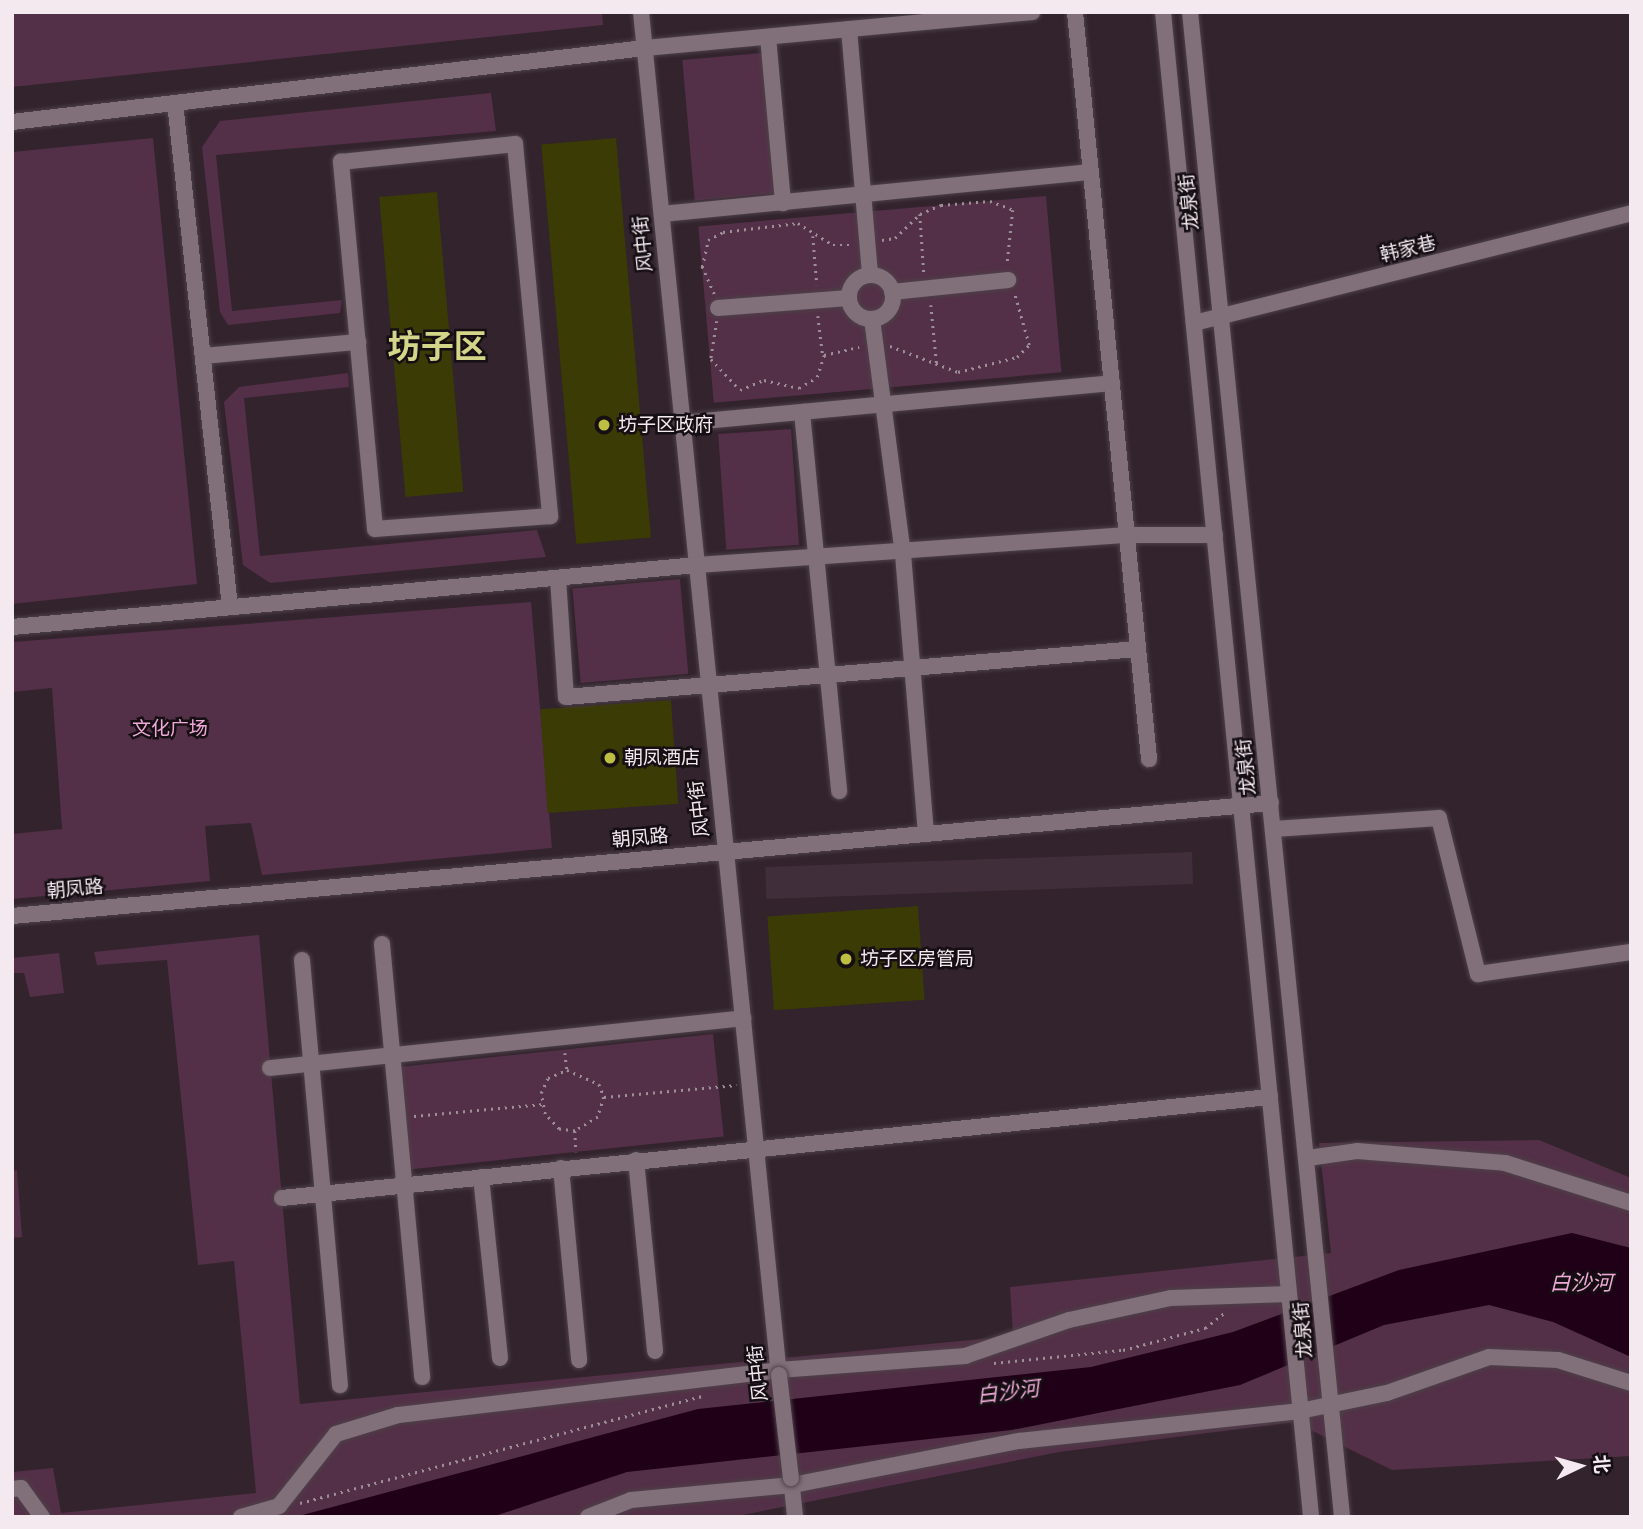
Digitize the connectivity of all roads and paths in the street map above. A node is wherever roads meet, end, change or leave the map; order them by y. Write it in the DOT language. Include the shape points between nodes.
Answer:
graph roads {
  1 [pos="641,12"];
  2 [pos="1032,12"];
  3 [pos="1075,12"];
  4 [pos="1163,12"];
  5 [pos="1190,12"];
  6 [pos="849,29"];
  7 [pos="768,37"];
  8 [pos="645,48"];
  9 [pos="175,103"];
  10 [pos="12,122"];
  11 [pos="1091,172"];
  12 [pos="866,194"];
  13 [pos="783,203"];
  14 [pos="1631,213"];
  15 [pos="662,214"];
  16 [pos="870,275"];
  17 [pos="1008,280"];
  18 [pos="892,292"];
  19 [pos="849,298"];
  20 [pos="718,308"];
  21 [pos="1221,315"];
  22 [pos="872,319"];
  23 [pos="1194,323"];
  24 [pos="358,342"];
  25 [pos="203,356"];
  26 [pos="1112,383"];
  27 [pos="885,404"];
  28 [pos="802,412"];
  29 [pos="682,423"];
  30 [pos="1124,535"];
  31 [pos="1215,535"];
  32 [pos="903,554"];
  33 [pos="816,559"];
  34 [pos="697,565"];
  35 [pos="558,578"];
  36 [pos="230,607"];
  37 [pos="12,627"];
  38 [pos="1138,649"];
  39 [pos="914,668"];
  40 [pos="827,676"];
  41 [pos="707,688"];
  42 [pos="1149,759"];
  43 [pos="839,792"];
  44 [pos="1271,803"];
  45 [pos="1241,806"];
  46 [pos="1274,829"];
  47 [pos="926,834"];
  48 [pos="726,852"];
  49 [pos="12,916"];
  50 [pos="382,944"];
  51 [pos="1631,952"];
  52 [pos="302,960"];
  53 [pos="743,1018"];
  54 [pos="563,1036"];
  55 [pos="390,1055"];
  56 [pos="310,1063"];
  57 [pos="270,1068"];
  58 [pos="567,1070"];
  59 [pos="750,1083"];
  60 [pos="604,1097"];
  61 [pos="1270,1097"];
  62 [pos="543,1104"];
  63 [pos="403,1118"];
  64 [pos="575,1130"];
  65 [pos="756,1147"];
  66 [pos="1308,1158"];
  67 [pos="636,1160"];
  68 [pos="569,1167"];
  69 [pos="481,1177"];
  70 [pos="402,1185"];
  71 [pos="324,1193"];
  72 [pos="282,1198"];
  73 [pos="1631,1203"];
  74 [pos="1289,1295"];
  75 [pos="656,1351"];
  76 [pos="500,1358"];
  77 [pos="579,1360"];
  78 [pos="779,1373"];
  79 [pos="422,1377"];
  80 [pos="1631,1383"];
  81 [pos="340,1385"];
  82 [pos="1331,1405"];
  83 [pos="1300,1411"];
  84 [pos="791,1481"];
  85 [pos="12,1489"];
  86 [pos="42,1517"];
  87 [pos="241,1517"];
  88 [pos="588,1517"];
  89 [pos="795,1517"];
  90 [pos="1311,1517"];
  91 [pos="1342,1517"];
  1 -- 8 [label="street, 风中街"];
  2 -- 6 [label="street"];
  3 -- 11 [label="street"];
  4 -- 23 [label="street, 龙泉街"];
  5 -- 21 [label="street, 龙泉街"];
  6 -- 7 [label="street"];
  6 -- 12 [label="street"];
  7 -- 8 [label="street"];
  7 -- 13 [label="street"];
  8 -- 9 [label="street"];
  8 -- 15 [label="street, 风中街"];
  9 -- 10 [label="street"];
  9 -- 25 [label="street"];
  11 -- 12 [label="street"];
  11 -- 26 [label="street"];
  12 -- 13 [label="street"];
  12 -- 16 [label="street"];
  13 -- 15 [label="street"];
  14 -- 21 [label="street, 韩家巷"];
  15 -- 29 [label="street, 风中街"];
  16 -- 18 [label="street"];
  16 -- 19 [label="street" via="853,285"];
  17 -- 18 [label="street"];
  18 -- 22 [label="street" via="888,310"];
  19 -- 20 [label="street"];
  19 -- 22 [label="street" via="853,311"];
  21 -- 23 [label="street, 韩家巷"];
  21 -- 44 [label="street, 龙泉街"];
  22 -- 27 [label="street"];
  23 -- 31 [label="street, 龙泉街"];
  24 -- 24 [label="street" via="375,528 550,516 515,144 341,162"];
  24 -- 25 [label="street"];
  25 -- 36 [label="street"];
  26 -- 27 [label="street"];
  26 -- 30 [label="street"];
  27 -- 28 [label="street"];
  27 -- 32 [label="street"];
  28 -- 29 [label="street"];
  28 -- 33 [label="street"];
  29 -- 34 [label="street, 风中街"];
  30 -- 31 [label="street"];
  30 -- 32 [label="street"];
  30 -- 38 [label="street"];
  31 -- 45 [label="street, 龙泉街"];
  32 -- 33 [label="street"];
  32 -- 39 [label="street"];
  33 -- 34 [label="street"];
  33 -- 40 [label="street"];
  34 -- 35 [label="street"];
  34 -- 41 [label="street, 风中街"];
  35 -- 36 [label="street"];
  35 -- 41 [label="street" via="566,697"];
  36 -- 37 [label="street"];
  38 -- 39 [label="street"];
  38 -- 42 [label="street"];
  39 -- 40 [label="street"];
  39 -- 47 [label="street"];
  40 -- 41 [label="street"];
  40 -- 43 [label="street"];
  41 -- 48 [label="street, 风中街"];
  44 -- 45 [label="street, 朝凤路"];
  44 -- 46 [label="street, 龙泉街"];
  45 -- 47 [label="street, 朝凤路"];
  45 -- 61 [label="street, 龙泉街"];
  46 -- 51 [label="street" via="1439,818 1478,974"];
  46 -- 66 [label="street, 龙泉街"];
  47 -- 48 [label="street, 朝凤路"];
  48 -- 49 [label="street, 朝凤路"];
  48 -- 53 [label="street, 风中街"];
  50 -- 55 [label="street"];
  52 -- 56 [label="street"];
  53 -- 54 [label="street"];
  53 -- 59 [label="street, 风中街"];
  54 -- 55 [label="street"];
  54 -- 58 [label="path"];
  55 -- 56 [label="street"];
  55 -- 70 [label="street"];
  56 -- 57 [label="street"];
  56 -- 71 [label="street"];
  58 -- 60 [label="path" via="599,1084"];
  58 -- 62 [label="path" via="548,1078"];
  59 -- 60 [label="path"];
  59 -- 65 [label="street, 风中街"];
  60 -- 64 [label="path" via="598,1117"];
  61 -- 65 [label="street"];
  61 -- 74 [label="street, 龙泉街"];
  62 -- 63 [label="path"];
  62 -- 64 [label="path" via="559,1129"];
  64 -- 68 [label="path"];
  65 -- 67 [label="street"];
  65 -- 78 [label="street, 风中街"];
  66 -- 73 [label="street" via="1357,1152 1505,1163"];
  66 -- 82 [label="street, 龙泉街"];
  67 -- 68 [label="street"];
  67 -- 75 [label="street"];
  68 -- 69 [label="street"];
  68 -- 77 [label="street"];
  69 -- 70 [label="street"];
  69 -- 76 [label="street"];
  70 -- 71 [label="street"];
  70 -- 79 [label="street"];
  71 -- 72 [label="street"];
  71 -- 81 [label="street"];
  74 -- 78 [label="street" via="1171,1298 1069,1320 965,1356"];
  74 -- 83 [label="street, 龙泉街"];
  78 -- 84 [label="street, 风中街, bridge"];
  78 -- 87 [label="street" via="398,1415 336,1434 279,1506"];
  80 -- 82 [label="street" via="1558,1360 1489,1357 1387,1393"];
  82 -- 83 [label="street"];
  82 -- 91 [label="street, 龙泉街"];
  83 -- 84 [label="street" via="1019,1441"];
  83 -- 90 [label="street, 龙泉街"];
  84 -- 88 [label="street" via="631,1500"];
  84 -- 89 [label="street, 风中街"];
  85 -- 86 [label="street" via="21,1488"];
}
